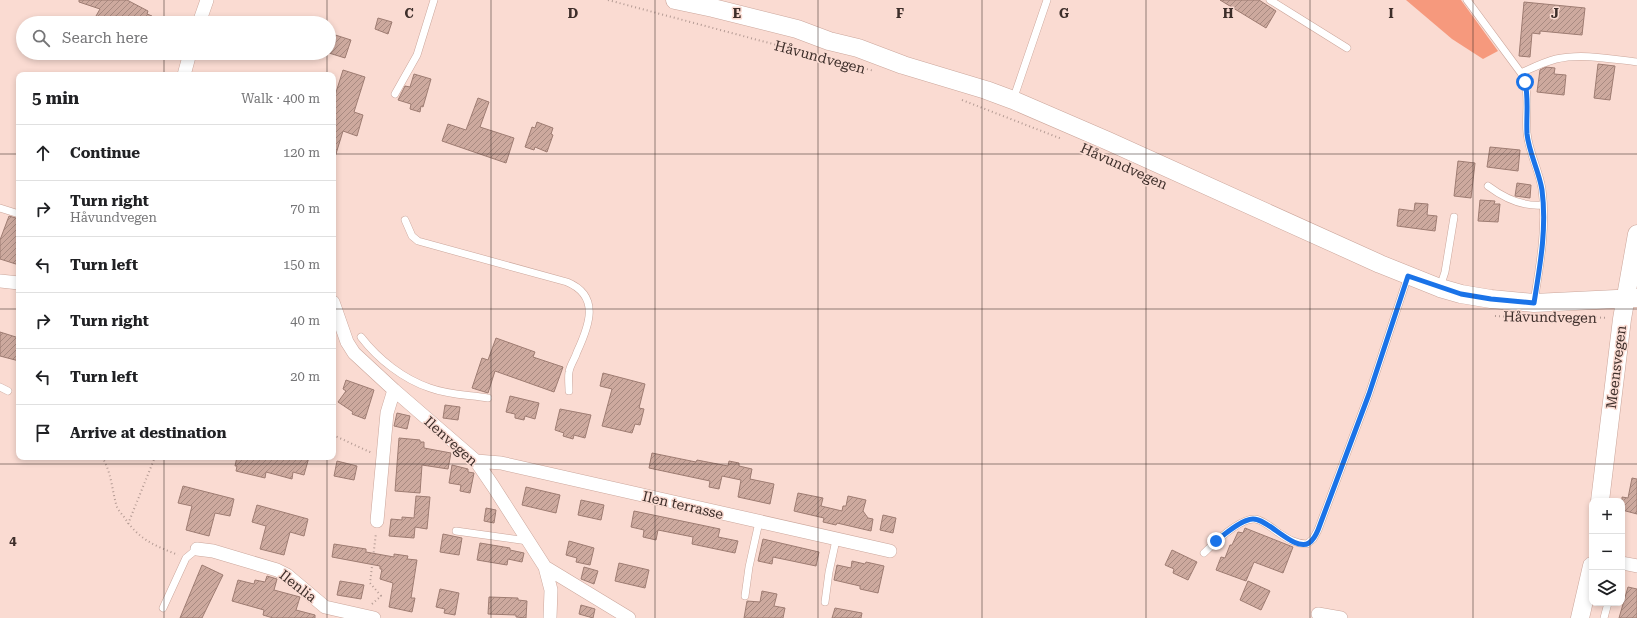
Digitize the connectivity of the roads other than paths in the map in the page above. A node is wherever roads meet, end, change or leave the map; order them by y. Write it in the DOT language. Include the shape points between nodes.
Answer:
graph roads {
  1 [pos="207,0"];
  2 [pos="434,0"];
  3 [pos="674,0"];
  4 [pos="1047,0"];
  5 [pos="1270,0"];
  6 [pos="1467,0"];
  7 [pos="201,16"];
  8 [pos="1347,48"];
  9 [pos="188,60"];
  10 [pos="1637,62"];
  11 [pos="185,72"];
  12 [pos="1521,73"];
  13 [pos="396,94"];
  14 [pos="1013,100"];
  15 [pos="1488,186"];
  16 [pos="1543,205"];
  17 [pos="0,208"];
  18 [pos="16,213"];
  19 [pos="1454,217"];
  20 [pos="405,220"];
  21 [pos="1637,234"];
  22 [pos="1408,276"];
  23 [pos="0,281"];
  24 [pos="16,283"];
  25 [pos="1440,288"];
  26 [pos="1631,298"];
  27 [pos="1534,303"];
  28 [pos="336,311"];
  29 [pos="361,337"];
  30 [pos="0,387"];
  31 [pos="394,390"];
  32 [pos="8,391"];
  33 [pos="569,391"];
  34 [pos="488,398"];
  35 [pos="476,461"];
  36 [pos="1600,498"];
  37 [pos="377,521"];
  38 [pos="759,522"];
  39 [pos="456,531"];
  40 [pos="836,540"];
  41 [pos="529,541"];
  42 [pos="197,549"];
  43 [pos="890,551"];
  44 [pos="1204,553"];
  45 [pos="1625,564"];
  46 [pos="1637,566"];
  47 [pos="545,567"];
  48 [pos="1591,570"];
  49 [pos="745,596"];
  50 [pos="825,602"];
  51 [pos="1607,606"];
  52 [pos="162,608"];
  53 [pos="1318,614"];
  54 [pos="370,617"];
  55 [pos="550,618"];
  56 [pos="629,618"];
  57 [pos="1341,618"];
  58 [pos="1580,618"];
  59 [pos="1604,618"];
  1 -- 7 [label="street"];
  2 -- 13 [label="lane" via="417,55"];
  3 -- 14 [label="main road, Håvundvegen" via="797,29 829,42 858,48"];
  4 -- 14 [label="lane"];
  5 -- 8 [label="lane"];
  6 -- 12 [label="lane"];
  9 -- 11 [label="street"];
  10 -- 12 [label="lane" via="1565,58"];
  12 -- 16 [label="lane" via="1527,92 1527,134 1542,189"];
  14 -- 22 [label="main road, Håvundvegen"];
  15 -- 16 [label="lane" via="1516,202"];
  16 -- 27 [label="lane" via="1543,231"];
  17 -- 18 [label="lane"];
  19 -- 25 [label="lane"];
  20 -- 33 [label="lane" via="412,236 418,241 567,282 581,289 588,300 589,315 587,327 569,372"];
  21 -- 26 [label="main road, Meensvegen"];
  22 -- 25 [label="main road, Håvundvegen"];
  22 -- 44 [label="lane" via="1361,416 1313,539 1307,544 1291,541 1256,519 1230,530"];
  23 -- 24 [label="street"];
  25 -- 27 [label="main road, Håvundvegen" via="1491,299"];
  26 -- 27 [label="main road, Håvundvegen"];
  26 -- 36 [label="main road, Meensvegen" via="1622,319"];
  28 -- 31 [label="street, Ilenvegen" via="347,342 354,353"];
  29 -- 34 [label="lane" via="397,371 430,388"];
  30 -- 32 [label="lane"];
  31 -- 35 [label="street, Ilenvegen"];
  31 -- 37 [label="street" via="387,413"];
  35 -- 38 [label="street, Ilen terrasse" via="501,463"];
  35 -- 41 [label="street, Ilenvegen"];
  38 -- 40 [label="street, Ilen terrasse"];
  38 -- 49 [label="lane"];
  39 -- 41 [label="lane"];
  40 -- 43 [label="street, Ilen terrasse"];
  40 -- 50 [label="lane"];
  41 -- 47 [label="street, Ilenvegen"];
  42 -- 52 [label="lane" via="186,558"];
  42 -- 54 [label="street, Ilenlia" via="213,551 277,570 287,575 325,607"];
  45 -- 46 [label="street"];
  47 -- 55 [label="street, Ilenvegen" via="551,590"];
  47 -- 56 [label="street"];
  48 -- 58 [label="main road"];
  51 -- 59 [label="lane"];
  53 -- 57 [label="street"];
}
